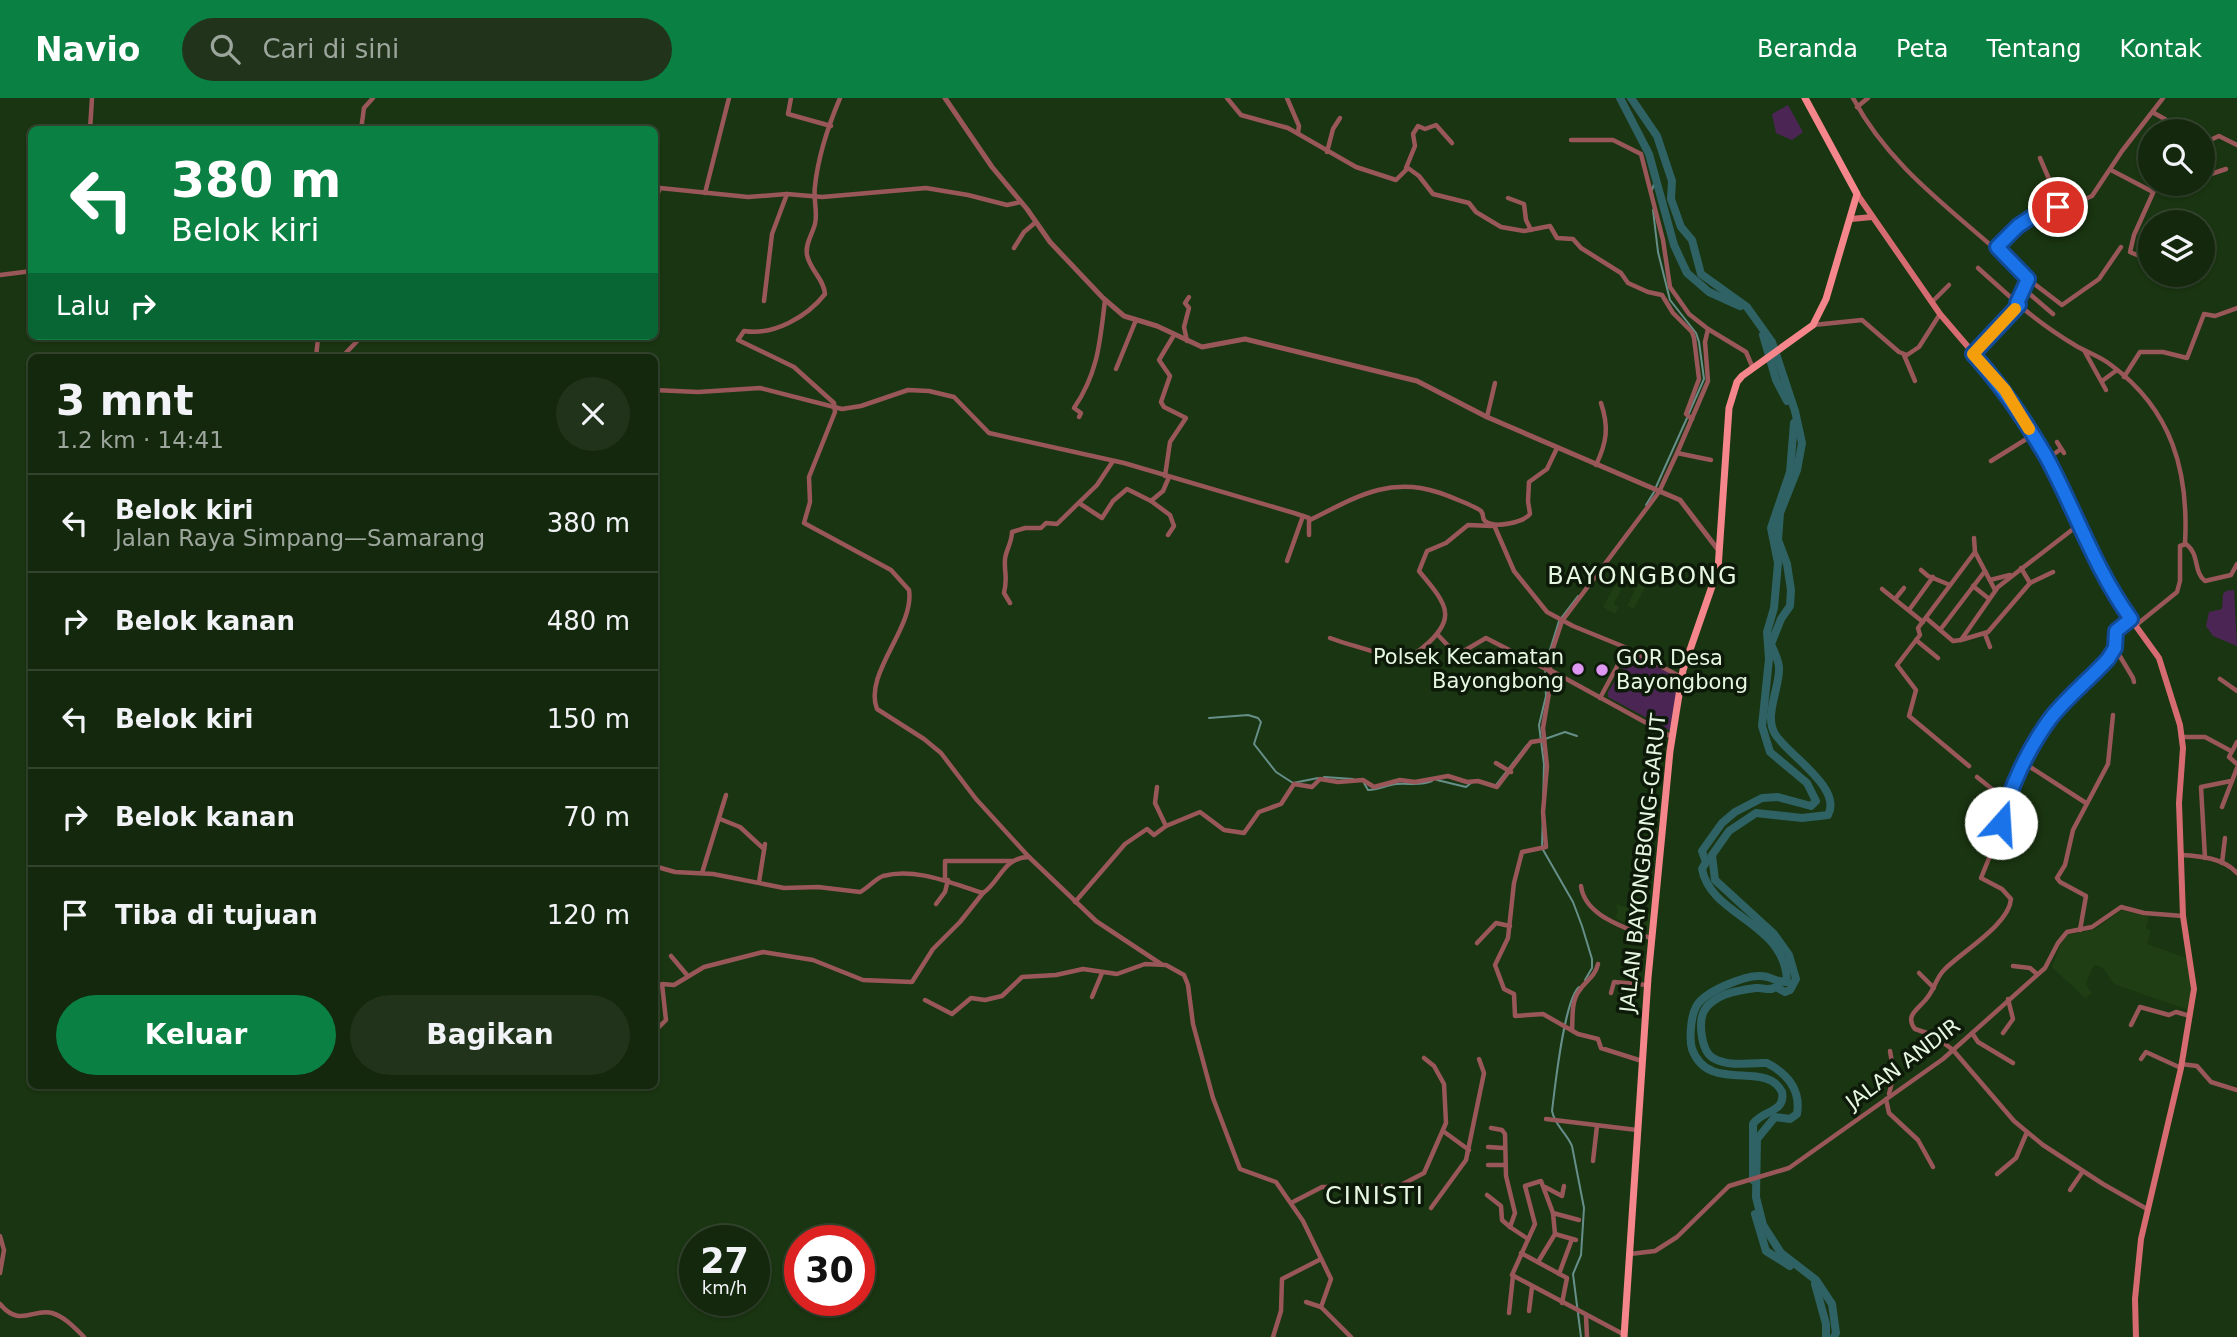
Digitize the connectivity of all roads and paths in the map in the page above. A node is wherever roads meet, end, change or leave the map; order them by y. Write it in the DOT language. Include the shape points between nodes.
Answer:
graph roads {
  1 [pos="92,98"];
  2 [pos="373,98"];
  3 [pos="729,98"];
  4 [pos="791,98"];
  5 [pos="840,98"];
  6 [pos="945,98"];
  7 [pos="1227,98"];
  8 [pos="1287,98"];
  9 [pos="1805,98"];
  10 [pos="1853,98"];
  11 [pos="1868,98"];
  12 [pos="2163,98"];
  13 [pos="1857,107"];
  14 [pos="2154,113"];
  15 [pos="1340,118"];
  16 [pos="2165,119"];
  17 [pos="90,126"];
  18 [pos="362,126"];
  19 [pos="831,126"];
  20 [pos="1298,133"];
  21 [pos="2215,138"];
  22 [pos="1571,140"];
  23 [pos="1452,143"];
  24 [pos="2237,145"];
  25 [pos="1326,152"];
  26 [pos="2040,158"];
  27 [pos="1406,168"];
  28 [pos="2226,169"];
  29 [pos="2110,170"];
  30 [pos="2215,172"];
  31 [pos="2138,184"];
  32 [pos="658,193"];
  33 [pos="705,193"];
  34 [pos="787,194"];
  35 [pos="1857,194"];
  36 [pos="815,195"];
  37 [pos="1507,198"];
  38 [pos="1021,202"];
  39 [pos="2050,205"];
  40 [pos="1872,217"];
  41 [pos="1851,219"];
  42 [pos="1036,222"];
  43 [pos="2138,226"];
  44 [pos="1531,230"];
  45 [pos="1997,247"];
  46 [pos="2121,247"];
  47 [pos="1014,248"];
  48 [pos="2138,255"];
  49 [pos="1978,268"];
  50 [pos="28,272"];
  51 [pos="0,275"];
  52 [pos="2028,279"];
  53 [pos="1950,285"];
  54 [pos="2025,290"];
  55 [pos="1668,295"];
  56 [pos="1189,297"];
  57 [pos="764,300"];
  58 [pos="1105,300"];
  59 [pos="1932,302"];
  60 [pos="2018,304"];
  61 [pos="2237,308"];
  62 [pos="1940,314"];
  63 [pos="2053,314"];
  64 [pos="1136,320"];
  65 [pos="1813,325"];
  66 [pos="1708,329"];
  67 [pos="1174,335"];
  68 [pos="358,340"];
  69 [pos="1187,342"];
  70 [pos="2085,351"];
  71 [pos="345,354"];
  72 [pos="1973,354"];
  73 [pos="1904,355"];
  74 [pos="1755,364"];
  75 [pos="1116,369"];
  76 [pos="2117,370"];
  77 [pos="2124,377"];
  78 [pos="1915,380"];
  79 [pos="2102,381"];
  80 [pos="1495,383"];
  81 [pos="658,390"];
  82 [pos="2106,390"];
  83 [pos="1601,402"];
  84 [pos="836,408"];
  85 [pos="1079,417"];
  86 [pos="1487,417"];
  87 [pos="1689,417"];
  88 [pos="2033,435"];
  89 [pos="2057,442"];
  90 [pos="1557,448"];
  91 [pos="1677,453"];
  92 [pos="2047,459"];
  93 [pos="1710,460"];
  94 [pos="1113,461"];
  95 [pos="1991,461"];
  96 [pos="1596,465"];
  97 [pos="1167,476"];
  98 [pos="1657,491"];
  99 [pos="1151,501"];
  100 [pos="1079,503"];
  101 [pos="1303,516"];
  102 [pos="1310,520"];
  103 [pos="1493,525"];
  104 [pos="2077,526"];
  105 [pos="1168,535"];
  106 [pos="1310,535"];
  107 [pos="1974,538"];
  108 [pos="2185,544"];
  109 [pos="1975,551"];
  110 [pos="1721,553"];
  111 [pos="1287,561"];
  112 [pos="2237,564"];
  113 [pos="2021,568"];
  114 [pos="1921,569"];
  115 [pos="1985,570"];
  116 [pos="2053,572"];
  117 [pos="2011,574"];
  118 [pos="1933,577"];
  119 [pos="1990,580"];
  120 [pos="2030,583"];
  121 [pos="1950,585"];
  122 [pos="1973,586"];
  123 [pos="1904,588"];
  124 [pos="1882,589"];
  125 [pos="1995,590"];
  126 [pos="1988,598"];
  127 [pos="1895,599"];
  128 [pos="1010,603"];
  129 [pos="1909,610"];
  130 [pos="1559,620"];
  131 [pos="1924,620"];
  132 [pos="2133,622"];
  133 [pos="1940,630"];
  134 [pos="1437,634"];
  135 [pos="1985,634"];
  136 [pos="1330,638"];
  137 [pos="1916,640"];
  138 [pos="1961,640"];
  139 [pos="1990,647"];
  140 [pos="1627,648"];
  141 [pos="2115,648"];
  142 [pos="1938,657"];
  143 [pos="1547,669"];
  144 [pos="1681,677"];
  145 [pos="2220,679"];
  146 [pos="2134,682"];
  147 [pos="2237,691"];
  148 [pos="1600,698"];
  149 [pos="2113,715"];
  150 [pos="1672,737"];
  151 [pos="2183,737"];
  152 [pos="1543,739"];
  153 [pos="2237,743"];
  154 [pos="2231,751"];
  155 [pos="1496,763"];
  156 [pos="2024,763"];
  157 [pos="1969,766"];
  158 [pos="2237,766"];
  159 [pos="1511,772"];
  160 [pos="1977,778"];
  161 [pos="2231,781"];
  162 [pos="1157,787"];
  163 [pos="726,795"];
  164 [pos="2007,801"];
  165 [pos="2086,803"];
  166 [pos="2222,807"];
  167 [pos="720,819"];
  168 [pos="1166,827"];
  169 [pos="2225,838"];
  170 [pos="2181,855"];
  171 [pos="1028,857"];
  172 [pos="2205,858"];
  173 [pos="1013,861"];
  174 [pos="2222,863"];
  175 [pos="658,867"];
  176 [pos="702,873"];
  177 [pos="2237,873"];
  178 [pos="947,880"];
  179 [pos="759,882"];
  180 [pos="1581,886"];
  181 [pos="982,894"];
  182 [pos="1075,902"];
  183 [pos="936,904"];
  184 [pos="2183,916"];
  185 [pos="1510,926"];
  186 [pos="2080,930"];
  187 [pos="1651,939"];
  188 [pos="1477,943"];
  189 [pos="671,956"];
  190 [pos="1598,964"];
  191 [pos="1161,965"];
  192 [pos="2013,966"];
  193 [pos="1102,973"];
  194 [pos="1919,973"];
  195 [pos="2037,974"];
  196 [pos="687,975"];
  197 [pos="1647,985"];
  198 [pos="1934,988"];
  199 [pos="1611,993"];
  200 [pos="1092,997"];
  201 [pos="2008,999"];
  202 [pos="925,1000"];
  203 [pos="2190,1016"];
  204 [pos="2131,1025"];
  205 [pos="658,1028"];
  206 [pos="1571,1029"];
  207 [pos="1972,1033"];
  208 [pos="2003,1033"];
  209 [pos="1953,1050"];
  210 [pos="1890,1051"];
  211 [pos="1424,1058"];
  212 [pos="1479,1059"];
  213 [pos="2141,1059"];
  214 [pos="1642,1061"];
  215 [pos="2013,1063"];
  216 [pos="2181,1066"];
  217 [pos="2237,1090"];
  218 [pos="1887,1097"];
  219 [pos="1546,1119"];
  220 [pos="1597,1126"];
  221 [pos="1490,1128"];
  222 [pos="1638,1130"];
  223 [pos="1443,1131"];
  224 [pos="2027,1132"];
  225 [pos="1488,1147"];
  226 [pos="1504,1148"];
  227 [pos="1469,1150"];
  228 [pos="1593,1161"];
  229 [pos="1488,1165"];
  230 [pos="1504,1165"];
  231 [pos="1933,1167"];
  232 [pos="2084,1171"];
  233 [pos="1997,1174"];
  234 [pos="1545,1186"];
  235 [pos="1564,1186"];
  236 [pos="2070,1190"];
  237 [pos="1487,1195"];
  238 [pos="1291,1203"];
  239 [pos="1431,1208"];
  240 [pos="2147,1209"];
  241 [pos="1553,1213"];
  242 [pos="1579,1220"];
  243 [pos="1510,1227"];
  244 [pos="1555,1234"];
  245 [pos="0,1236"];
  246 [pos="1528,1239"];
  247 [pos="1521,1254"];
  248 [pos="1630,1254"];
  249 [pos="1321,1259"];
  250 [pos="1538,1262"];
  251 [pos="0,1273"];
  252 [pos="1559,1274"];
  253 [pos="1513,1276"];
  254 [pos="1532,1286"];
  255 [pos="1306,1302"];
  256 [pos="1562,1303"];
  257 [pos="0,1304"];
  258 [pos="1321,1307"];
  259 [pos="1529,1311"];
  260 [pos="1509,1313"];
  261 [pos="1585,1316"];
  262 [pos="1624,1336"];
  263 [pos="84,1337"];
  264 [pos="1273,1337"];
  265 [pos="1351,1337"];
  266 [pos="1587,1337"];
  267 [pos="2136,1337"];
  1 -- 17 [label="street"];
  2 -- 18 [label="street" via="364,108"];
  3 -- 33 [label="street"];
  4 -- 19 [label="street" via="788,114"];
  5 -- 19 [label="street"];
  6 -- 38 [label="street"];
  7 -- 20 [label="street" via="1241,115"];
  8 -- 20 [label="street"];
  9 -- 35 [label="main road"];
  10 -- 13 [label="street"];
  11 -- 13 [label="street"];
  12 -- 14 [label="street"];
  13 -- 45 [label="street" via="1889,152 1934,198"];
  14 -- 16 [label="street"];
  14 -- 29 [label="street"];
  15 -- 25 [label="street"];
  19 -- 36 [label="street"];
  20 -- 25 [label="street"];
  21 -- 24 [label="street"];
  22 -- 55 [label="street" via="1613,140 1641,154 1663,240"];
  23 -- 27 [label="street" via="1436,125 1418,126"];
  25 -- 27 [label="street" via="1394,180"];
  26 -- 39 [label="street" via="2049,179"];
  27 -- 44 [label="street" via="1433,194 1468,203 1501,227"];
  28 -- 30 [label="street"];
  29 -- 31 [label="street"];
  29 -- 39 [label="street" via="2088,199 2067,207"];
  32 -- 33 [label="street" via="660,188"];
  33 -- 34 [label="street"];
  34 -- 36 [label="street"];
  34 -- 57 [label="street" via="772,234"];
  35 -- 40 [label="main road"];
  35 -- 41 [label="main road, JALAN BAYONGBONG-GARUT"];
  36 -- 38 [label="street" via="926,188 1007,205"];
  36 -- 84 [label="street" via="815,223 807,251 824,288 823,297 778,328 744,331 738,340 794,367"];
  37 -- 44 [label="street" via="1524,204"];
  38 -- 42 [label="street"];
  39 -- 45 [label="street"];
  40 -- 41 [label="main road"];
  40 -- 59 [label="main road"];
  41 -- 65 [label="main road, JALAN BAYONGBONG-GARUT"];
  42 -- 47 [label="street"];
  42 -- 58 [label="street"];
  43 -- 48 [label="street" via="2130,252"];
  44 -- 55 [label="street" via="1550,226 1557,238 1573,239 1628,283"];
  45 -- 52 [label="street"];
  46 -- 52 [label="street" via="2099,279 2062,305"];
  49 -- 60 [label="street"];
  50 -- 51 [label="street"];
  52 -- 54 [label="street"];
  53 -- 59 [label="street"];
  54 -- 60 [label="street"];
  54 -- 63 [label="street"];
  55 -- 66 [label="street"];
  55 -- 87 [label="street" via="1673,313 1694,338 1699,379"];
  56 -- 69 [label="street" via="1185,303 1189,308 1184,327"];
  58 -- 64 [label="street"];
  58 -- 85 [label="street" via="1099,355 1074,408"];
  59 -- 62 [label="main road"];
  60 -- 70 [label="street"];
  60 -- 72 [label="street"];
  61 -- 77 [label="street" via="2215,316 2204,314 2187,358 2160,351 2140,352"];
  62 -- 72 [label="main road"];
  62 -- 73 [label="street" via="1915,352"];
  64 -- 67 [label="street"];
  64 -- 75 [label="street"];
  65 -- 73 [label="street" via="1865,321"];
  65 -- 74 [label="main road, JALAN BAYONGBONG-GARUT"];
  66 -- 74 [label="street" via="1746,352"];
  66 -- 87 [label="street" via="1708,381"];
  67 -- 69 [label="street"];
  67 -- 97 [label="street" via="1159,360 1170,376 1161,402 1186,418 1170,442"];
  68 -- 71 [label="street"];
  69 -- 86 [label="street" via="1212,347 1245,339 1393,374 1417,381"];
  70 -- 76 [label="street"];
  70 -- 79 [label="street"];
  72 -- 88 [label="main road" via="2005,390"];
  73 -- 78 [label="street"];
  74 -- 110 [label="main road, JALAN BAYONGBONG-GARUT" via="1734,391 1723,471"];
  76 -- 77 [label="street"];
  76 -- 79 [label="street"];
  77 -- 108 [label="street" via="2154,406 2176,450"];
  79 -- 82 [label="street"];
  80 -- 86 [label="street"];
  81 -- 84 [label="street" via="760,388"];
  83 -- 96 [label="street" via="1606,443"];
  84 -- 94 [label="street" via="861,406 908,390 929,391 954,397 989,433"];
  84 -- 171 [label="street" via="809,477 810,502 804,523 891,570 905,583 910,596 876,687 877,709 941,753"];
  86 -- 90 [label="street"];
  87 -- 91 [label="street"];
  88 -- 92 [label="main road"];
  88 -- 95 [label="street"];
  89 -- 92 [label="street" via="2062,451"];
  90 -- 96 [label="street"];
  90 -- 103 [label="street" via="1547,469 1529,482 1529,517"];
  91 -- 93 [label="street"];
  91 -- 98 [label="street"];
  92 -- 104 [label="main road"];
  94 -- 97 [label="street"];
  94 -- 100 [label="street"];
  96 -- 98 [label="street"];
  97 -- 99 [label="street" via="1163,491"];
  97 -- 101 [label="street"];
  98 -- 110 [label="street" via="1683,503"];
  98 -- 130 [label="street"];
  99 -- 100 [label="street" via="1127,489 1101,518"];
  99 -- 105 [label="street" via="1171,516 1174,526"];
  100 -- 128 [label="street" via="1056,524 1012,533 1005,558 1008,581 1004,593"];
  101 -- 102 [label="street"];
  101 -- 111 [label="street"];
  102 -- 103 [label="street" via="1377,488 1405,488 1438,492 1481,511"];
  102 -- 106 [label="street"];
  103 -- 130 [label="street" via="1522,583"];
  103 -- 134 [label="street" via="1465,526 1446,543 1428,550 1419,567 1445,611"];
  104 -- 113 [label="street"];
  104 -- 132 [label="main road" via="2107,586"];
  107 -- 109 [label="street"];
  108 -- 112 [label="street" via="2193,550 2205,581 2231,575"];
  108 -- 132 [label="street" via="2179,549 2177,592"];
  109 -- 115 [label="street"];
  109 -- 121 [label="street"];
  110 -- 144 [label="main road, JALAN BAYONGBONG-GARUT"];
  113 -- 117 [label="street"];
  113 -- 120 [label="street"];
  114 -- 118 [label="street"];
  115 -- 119 [label="street"];
  115 -- 122 [label="street"];
  116 -- 120 [label="street"];
  117 -- 119 [label="street"];
  117 -- 125 [label="street"];
  118 -- 121 [label="street"];
  118 -- 129 [label="street"];
  119 -- 125 [label="street"];
  120 -- 135 [label="street"];
  121 -- 131 [label="street"];
  122 -- 126 [label="street"];
  122 -- 133 [label="street"];
  123 -- 127 [label="street"];
  124 -- 127 [label="street"];
  125 -- 126 [label="street"];
  126 -- 138 [label="street"];
  127 -- 129 [label="street"];
  129 -- 131 [label="street"];
  130 -- 140 [label="street"];
  130 -- 143 [label="street"];
  131 -- 133 [label="street"];
  131 -- 137 [label="street"];
  132 -- 141 [label="street" via="2116,631"];
  132 -- 151 [label="main road" via="2162,664"];
  133 -- 138 [label="street"];
  134 -- 136 [label="street" via="1414,656 1398,662 1381,652"];
  134 -- 143 [label="street" via="1457,655 1486,638"];
  135 -- 138 [label="street"];
  135 -- 139 [label="street"];
  137 -- 142 [label="street"];
  137 -- 157 [label="street" via="1897,665 1916,690 1908,714"];
  140 -- 144 [label="street"];
  140 -- 148 [label="street"];
  141 -- 146 [label="street"];
  141 -- 156 [label="street" via="2050,719"];
  143 -- 148 [label="street"];
  143 -- 152 [label="street"];
  144 -- 150 [label="main road, JALAN BAYONGBONG-GARUT"];
  145 -- 147 [label="street"];
  148 -- 150 [label="street"];
  149 -- 165 [label="street" via="2108,764"];
  150 -- 187 [label="main road, JALAN BAYONGBONG-GARUT"];
  151 -- 154 [label="street" via="2205,737"];
  151 -- 170 [label="main road"];
  152 -- 159 [label="street" via="1531,742"];
  152 -- 185 [label="street" via="1546,849 1522,852"];
  153 -- 154 [label="street"];
  154 -- 158 [label="street" via="2229,758"];
  155 -- 159 [label="street"];
  156 -- 164 [label="street"];
  156 -- 165 [label="street"];
  158 -- 161 [label="street"];
  159 -- 168 [label="street" via="1497,787 1448,776 1400,780 1374,788 1363,780 1320,779 1312,788 1293,785 1281,804 1259,812 1244,833 1216,825 1201,812"];
  160 -- 164 [label="street"];
  161 -- 166 [label="street"];
  161 -- 172 [label="street" via="2201,786"];
  162 -- 168 [label="street" via="1155,803"];
  163 -- 167 [label="street"];
  164 -- 198 [label="street" via="1981,878 2008,894 2011,904 1984,937 1945,968"];
  165 -- 186 [label="street" via="2057,878 2085,895"];
  167 -- 176 [label="street"];
  167 -- 179 [label="street" via="740,827 764,847"];
  168 -- 182 [label="street" via="1154,835 1147,829 1125,845"];
  169 -- 174 [label="street"];
  170 -- 172 [label="street"];
  170 -- 184 [label="main road"];
  171 -- 173 [label="street"];
  171 -- 182 [label="street"];
  172 -- 174 [label="street"];
  173 -- 178 [label="street" via="946,860"];
  173 -- 181 [label="street"];
  174 -- 177 [label="street"];
  175 -- 176 [label="street"];
  176 -- 179 [label="street"];
  178 -- 179 [label="street" via="886,876 860,892 784,888"];
  178 -- 181 [label="street"];
  178 -- 183 [label="street"];
  180 -- 187 [label="street" via="1582,899 1592,910"];
  181 -- 196 [label="street" via="933,949 911,982 863,980 813,960 765,952"];
  182 -- 191 [label="street"];
  184 -- 186 [label="street, JALAN ANDIR" via="2121,907"];
  184 -- 203 [label="main road" via="2193,976"];
  185 -- 188 [label="street" via="1495,923"];
  185 -- 206 [label="street" via="1506,948 1495,965 1504,989 1514,994 1514,1015 1542,1014"];
  186 -- 195 [label="street, JALAN ANDIR" via="2062,936 2050,961"];
  187 -- 197 [label="main road, JALAN BAYONGBONG-GARUT"];
  189 -- 196 [label="street"];
  190 -- 206 [label="street" via="1575,999"];
  191 -- 193 [label="street"];
  191 -- 238 [label="street" via="1186,978 1213,1098 1240,1168 1276,1182"];
  192 -- 195 [label="street"];
  193 -- 200 [label="street"];
  193 -- 202 [label="street" via="1083,969 1022,977 1002,996 975,997 951,1014"];
  194 -- 198 [label="street"];
  195 -- 201 [label="street, JALAN ANDIR"];
  196 -- 205 [label="street" via="676,984 661,985 666,1020"];
  197 -- 199 [label="street" via="1614,982"];
  197 -- 214 [label="main road, JALAN BAYONGBONG-GARUT"];
  198 -- 209 [label="street" via="1912,1013 1911,1023"];
  201 -- 207 [label="street, JALAN ANDIR"];
  201 -- 208 [label="street" via="2013,1019"];
  203 -- 204 [label="street" via="2140,1007"];
  203 -- 216 [label="main road"];
  206 -- 214 [label="street" via="1598,1040 1601,1048"];
  207 -- 209 [label="street, JALAN ANDIR"];
  207 -- 215 [label="street" via="1978,1042"];
  209 -- 218 [label="street, JALAN ANDIR"];
  209 -- 224 [label="street"];
  210 -- 218 [label="street" via="1894,1074"];
  211 -- 223 [label="street" via="1434,1066 1445,1089"];
  212 -- 227 [label="street" via="1484,1073"];
  213 -- 216 [label="street" via="2146,1052"];
  214 -- 222 [label="main road, JALAN BAYONGBONG-GARUT"];
  216 -- 217 [label="street" via="2197,1066 2211,1083"];
  216 -- 240 [label="main road"];
  218 -- 231 [label="street" via="1889,1113 1918,1140"];
  218 -- 248 [label="street, JALAN ANDIR" via="1790,1168 1725,1189 1662,1247"];
  219 -- 220 [label="street"];
  220 -- 222 [label="street"];
  220 -- 228 [label="street"];
  221 -- 226 [label="street" via="1504,1132"];
  222 -- 248 [label="main road, JALAN BAYONGBONG-GARUT"];
  223 -- 227 [label="street"];
  223 -- 238 [label="street" via="1429,1167 1409,1182 1394,1187 1322,1187"];
  224 -- 232 [label="street"];
  224 -- 233 [label="street" via="2016,1158"];
  225 -- 226 [label="street"];
  226 -- 230 [label="street"];
  227 -- 239 [label="street" via="1463,1168"];
  229 -- 230 [label="street"];
  230 -- 243 [label="street" via="1515,1213"];
  232 -- 236 [label="street"];
  232 -- 240 [label="street"];
  234 -- 235 [label="street" via="1562,1196"];
  234 -- 241 [label="street"];
  234 -- 246 [label="street" via="1541,1181 1525,1186 1535,1223"];
  237 -- 243 [label="street" via="1501,1206 1502,1220"];
  238 -- 249 [label="street"];
  240 -- 267 [label="main road" via="2136,1281"];
  241 -- 242 [label="street"];
  241 -- 244 [label="street"];
  243 -- 246 [label="street"];
  244 -- 250 [label="street"];
  244 -- 252 [label="street" via="1574,1240"];
  245 -- 251 [label="street" via="4,1250"];
  246 -- 247 [label="street"];
  247 -- 250 [label="street"];
  247 -- 253 [label="street"];
  248 -- 262 [label="main road, JALAN BAYONGBONG-GARUT"];
  249 -- 258 [label="street" via="1331,1279"];
  249 -- 264 [label="street" via="1282,1279 1281,1311"];
  250 -- 252 [label="street"];
  252 -- 256 [label="street" via="1569,1280"];
  253 -- 254 [label="street"];
  253 -- 260 [label="street"];
  254 -- 256 [label="street"];
  254 -- 259 [label="street"];
  255 -- 258 [label="street"];
  256 -- 261 [label="street"];
  257 -- 263 [label="street" via="20,1316 53,1313"];
  258 -- 265 [label="street"];
  261 -- 262 [label="street"];
  261 -- 266 [label="street"];
}
